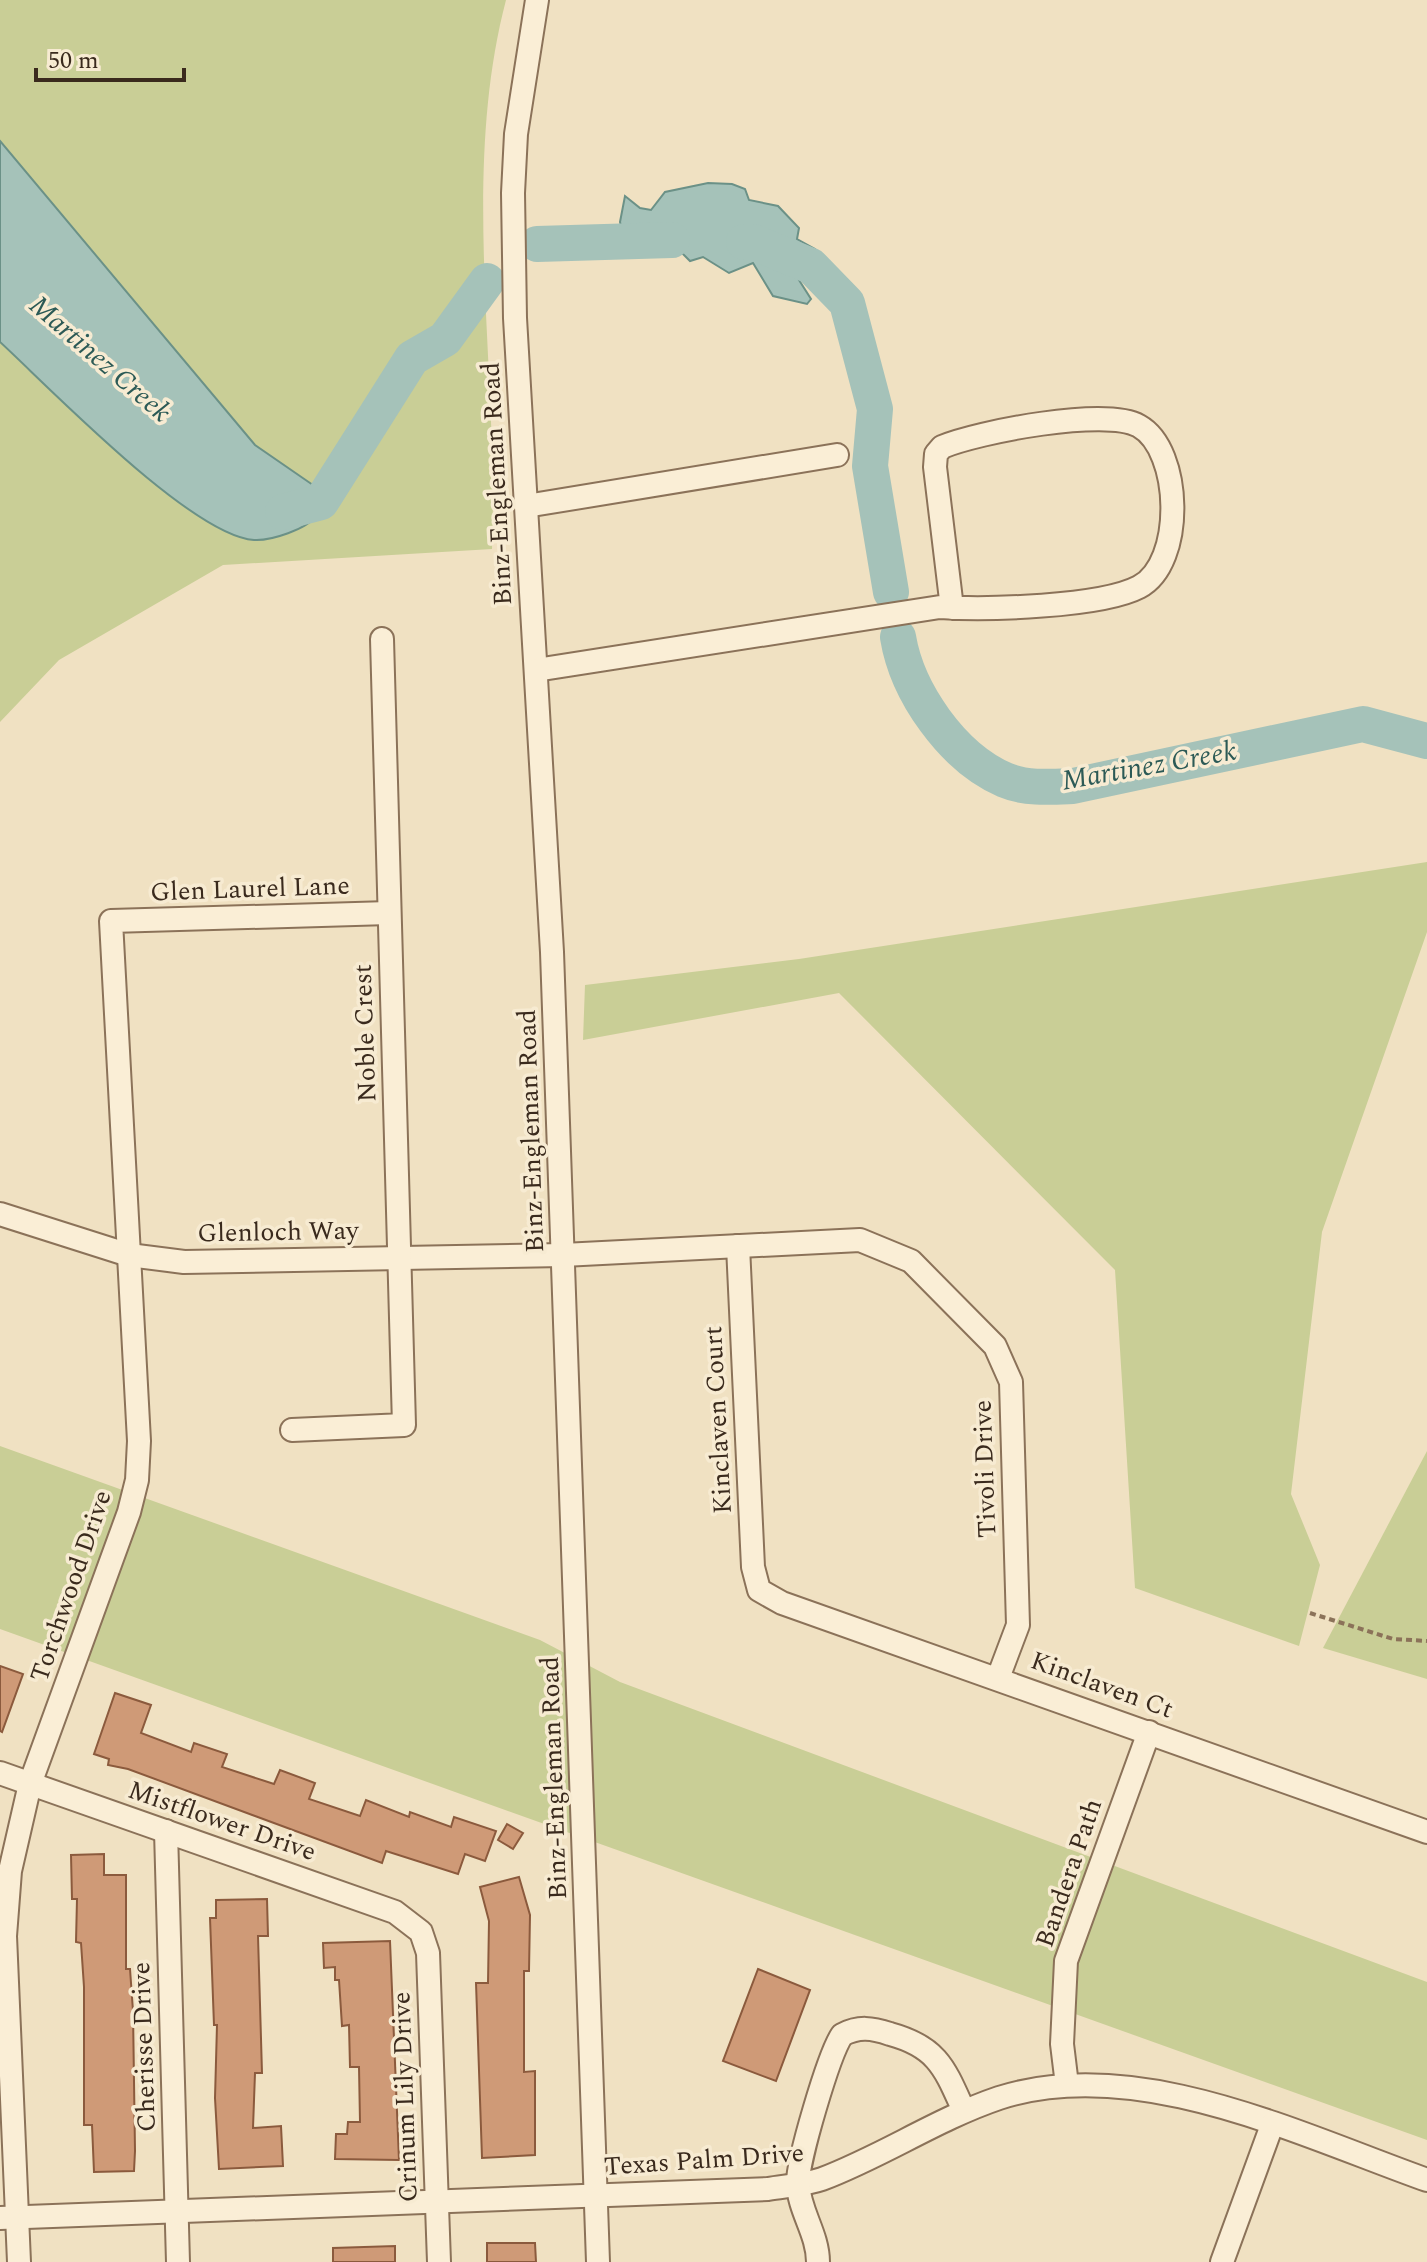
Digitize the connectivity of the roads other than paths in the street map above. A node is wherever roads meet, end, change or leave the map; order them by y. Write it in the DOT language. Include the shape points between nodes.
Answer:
graph roads {
  1 [pos="537,0"];
  2 [pos="837,455"];
  3 [pos="526,506"];
  4 [pos="952,608"];
  5 [pos="382,639"];
  6 [pos="536,670"];
  7 [pos="389,913"];
  8 [pos="111,921"];
  9 [pos="0,1214"];
  10 [pos="738,1246"];
  11 [pos="129,1255"];
  12 [pos="563,1255"];
  13 [pos="399,1258"];
  14 [pos="292,1430"];
  15 [pos="759,1590"];
  16 [pos="998,1678"];
  17 [pos="1149,1732"];
  18 [pos="0,1773"];
  19 [pos="30,1784"];
  20 [pos="166,1831"];
  21 [pos="1427,1832"];
  22 [pos="421,1932"];
  23 [pos="6,2078"];
  24 [pos="1067,2085"];
  25 [pos="6,2105"];
  26 [pos="964,2111"];
  27 [pos="1272,2125"];
  28 [pos="1427,2180"];
  29 [pos="798,2184"];
  30 [pos="596,2195"];
  31 [pos="437,2203"];
  32 [pos="177,2213"];
  33 [pos="8,2219"];
  34 [pos="19,2262"];
  35 [pos="178,2262"];
  36 [pos="439,2262"];
  37 [pos="598,2262"];
  38 [pos="818,2262"];
  39 [pos="1222,2262"];
  1 -- 3 [label="street, Binz-Engleman Road" via="516,134 513,193"];
  2 -- 3 [label="street"];
  3 -- 6 [label="street, Binz-Engleman Road"];
  4 -- 4 [label="street" via="1116,597 1142,586 1166,558 1172,532 1168,477 1153,438 1123,419 1079,419 942,447 935,467"];
  4 -- 6 [label="street"];
  5 -- 7 [label="street, Noble Crest"];
  6 -- 12 [label="street, Binz-Engleman Road"];
  7 -- 8 [label="street, Glen Laurel Lane"];
  7 -- 13 [label="street, Noble Crest"];
  8 -- 11 [label="street, Torchwood Drive"];
  9 -- 11 [label="street, Glenloch Way"];
  10 -- 12 [label="street, Tivoli Drive"];
  10 -- 15 [label="street, Kinclaven Court" via="753,1567"];
  10 -- 16 [label="street, Tivoli Drive" via="860,1240 911,1261 995,1346 1011,1382 1018,1625"];
  11 -- 13 [label="street, Glenloch Way" via="184,1262"];
  11 -- 19 [label="street, Torchwood Drive" via="137,1480"];
  12 -- 13 [label="street, Glenloch Way"];
  12 -- 30 [label="street, Binz-Engleman Road"];
  13 -- 14 [label="street, Noble Crest" via="404,1425"];
  15 -- 16 [label="street, Kinclaven Ct" via="782,1603"];
  16 -- 17 [label="street, Kinclaven Ct"];
  17 -- 21 [label="street, Kinclaven Ct"];
  17 -- 24 [label="street, Bandera Path" via="1066,1961 1062,2044"];
  18 -- 19 [label="street, Mistflower Drive"];
  19 -- 20 [label="street, Mistflower Drive"];
  19 -- 23 [label="street, Torchwood Drive" via="10,1871"];
  20 -- 22 [label="street, Mistflower Drive" via="395,1912"];
  20 -- 32 [label="street, Cherisse Drive"];
  22 -- 31 [label="street, Crinum Lily Drive" via="428,1953"];
  23 -- 25 [label="street, Torchwood Drive"];
  24 -- 26 [label="street, Texas Palm Drive" via="1002,2097"];
  24 -- 27 [label="street, Texas Palm Drive" via="1118,2085 1216,2106"];
  25 -- 33 [label="street, Torchwood Drive"];
  26 -- 29 [label="street, Texas Palm Drive" via="869,2159"];
  26 -- 29 [label="street" via="936,2057 914,2040 851,2030 834,2046"];
  27 -- 28 [label="street, Texas Palm Drive"];
  27 -- 39 [label="street"];
  29 -- 30 [label="street, Texas Palm Drive"];
  29 -- 38 [label="street"];
  30 -- 31 [label="street, Texas Palm Drive"];
  30 -- 37 [label="street, Binz-Engleman Road"];
  31 -- 32 [label="street, Texas Palm Drive"];
  31 -- 36 [label="street, Crinum Lily Drive"];
  32 -- 33 [label="street, Texas Palm Drive"];
  32 -- 35 [label="street, Cherisse Drive"];
  33 -- 34 [label="street, Torchwood Drive"];
}
